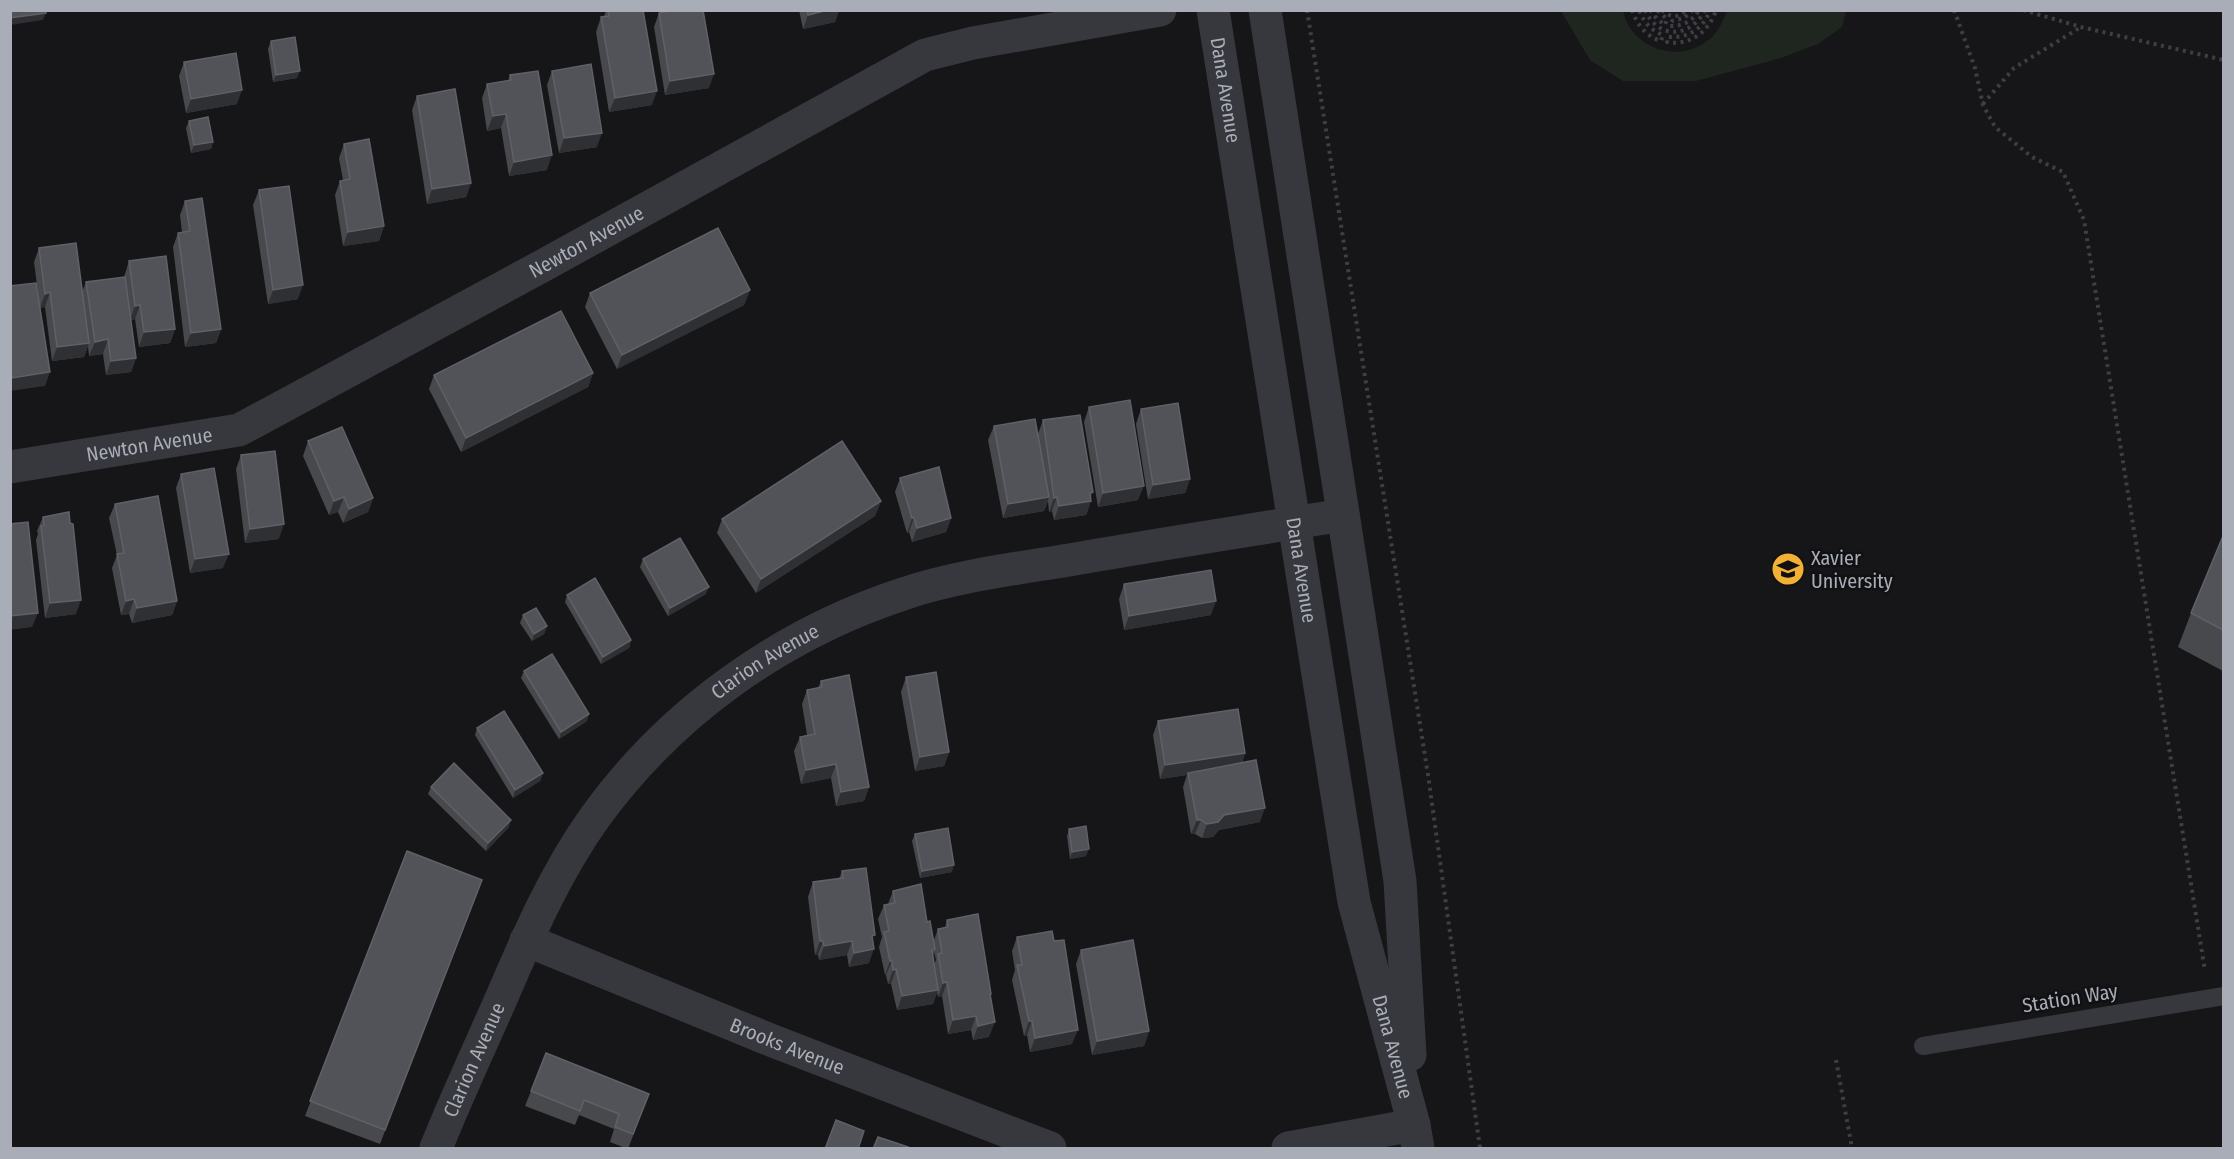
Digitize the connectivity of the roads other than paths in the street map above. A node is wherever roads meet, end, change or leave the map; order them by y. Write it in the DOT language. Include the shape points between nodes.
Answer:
graph roads {
  1 [pos="1160,10"];
  2 [pos="1213,10"];
  3 [pos="1265,10"];
  4 [pos="10,467"];
  5 [pos="1343,515"];
  6 [pos="1294,523"];
  7 [pos="526,940"];
  8 [pos="2223,996"];
  9 [pos="1923,1046"];
  10 [pos="1416,1137"];
  11 [pos="436,1149"];
  12 [pos="1050,1149"];
  13 [pos="1288,1149"];
  1 -- 4 [label="street, Newton Avenue" via="973,43 900,66 239,430"];
  2 -- 6 [label="street, Dana Avenue"];
  3 -- 5 [label="street, Dana Avenue"];
  5 -- 6 [label="street, Clarion Avenue"];
  5 -- 10 [label="street, Dana Avenue" via="1400,881"];
  6 -- 7 [label="street, Clarion Avenue" via="973,576 904,593 822,626 746,670 690,713 640,762 595,817 564,866"];
  6 -- 10 [label="street, Dana Avenue" via="1354,902"];
  7 -- 11 [label="street, Clarion Avenue"];
  7 -- 12 [label="street, Brooks Avenue"];
  8 -- 9 [label="lane, Station Way"];
  10 -- 13 [label="street"];
}
